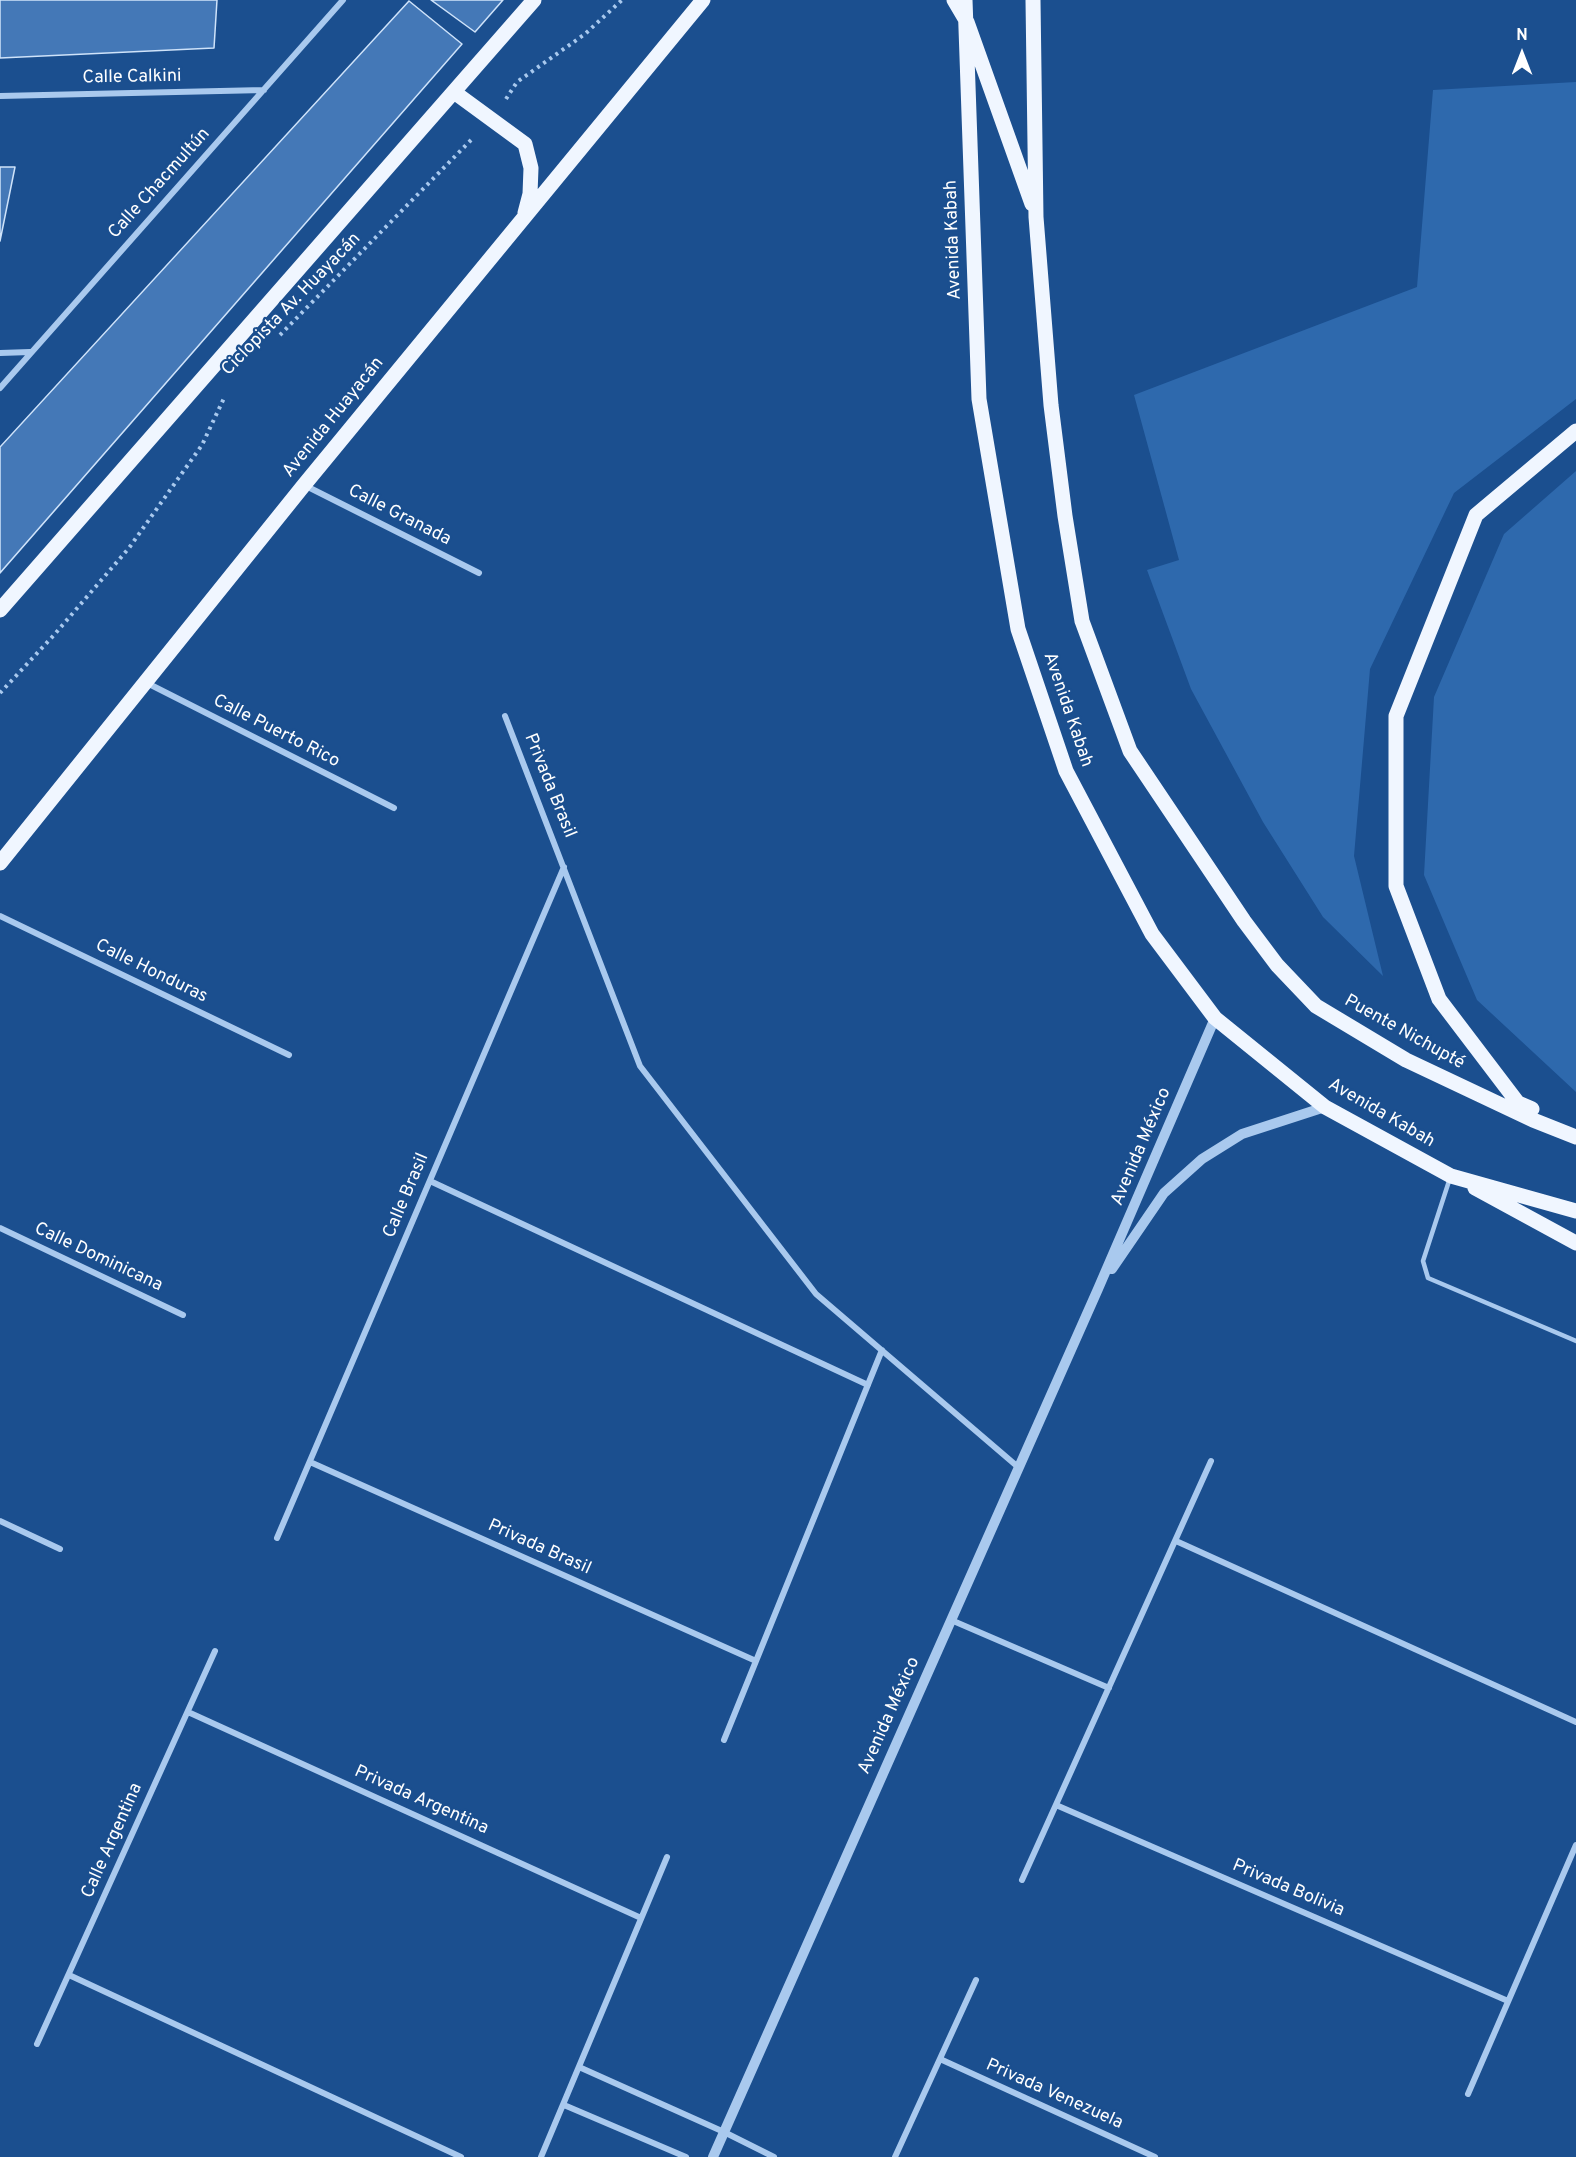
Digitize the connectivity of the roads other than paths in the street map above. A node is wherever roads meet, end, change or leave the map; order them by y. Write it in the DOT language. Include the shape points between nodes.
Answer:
graph roads {
  1 [pos="343,0"];
  2 [pos="534,0"];
  3 [pos="703,0"];
  4 [pos="954,0"];
  5 [pos="965,0"];
  6 [pos="1033,0"];
  7 [pos="967,22"];
  8 [pos="264,90"];
  9 [pos="454,92"];
  10 [pos="0,96"];
  11 [pos="1036,218"];
  12 [pos="523,219"];
  13 [pos="30,352"];
  14 [pos="0,353"];
  15 [pos="0,388"];
  16 [pos="1576,431"];
  17 [pos="304,485"];
  18 [pos="479,573"];
  19 [pos="0,610"];
  20 [pos="145,682"];
  21 [pos="505,716"];
  22 [pos="394,808"];
  23 [pos="0,863"];
  24 [pos="565,867"];
  25 [pos="0,916"];
  26 [pos="1215,1018"];
  27 [pos="289,1055"];
  28 [pos="1325,1107"];
  29 [pos="1576,1128"];
  30 [pos="1576,1137"];
  31 [pos="1451,1176"];
  32 [pos="430,1181"];
  33 [pos="1576,1211"];
  34 [pos="0,1228"];
  35 [pos="1576,1244"];
  36 [pos="1098,1289"];
  37 [pos="183,1315"];
  38 [pos="1576,1341"];
  39 [pos="882,1350"];
  40 [pos="868,1385"];
  41 [pos="1211,1461"];
  42 [pos="310,1462"];
  43 [pos="1018,1467"];
  44 [pos="0,1521"];
  45 [pos="277,1538"];
  46 [pos="1176,1541"];
  47 [pos="60,1549"];
  48 [pos="951,1620"];
  49 [pos="215,1651"];
  50 [pos="756,1661"];
  51 [pos="1109,1688"];
  52 [pos="188,1712"];
  53 [pos="1576,1722"];
  54 [pos="724,1740"];
  55 [pos="1056,1805"];
  56 [pos="1576,1845"];
  57 [pos="667,1857"];
  58 [pos="1022,1880"];
  59 [pos="641,1918"];
  60 [pos="69,1975"];
  61 [pos="976,1980"];
  62 [pos="1508,2001"];
  63 [pos="37,2044"];
  64 [pos="940,2059"];
  65 [pos="579,2067"];
  66 [pos="1468,2094"];
  67 [pos="564,2105"];
  68 [pos="724,2132"];
  69 [pos="461,2157"];
  70 [pos="541,2157"];
  71 [pos="686,2157"];
  72 [pos="713,2157"];
  73 [pos="774,2157"];
  74 [pos="894,2157"];
  75 [pos="1155,2157"];
  1 -- 8 [label="street, Calle Chacmultún"];
  2 -- 9 [label="main road"];
  3 -- 12 [label="main road, Avenida Huayacán"];
  4 -- 7 [label="main road"];
  5 -- 7 [label="main road, Avenida Kabah"];
  6 -- 11 [label="main road"];
  7 -- 11 [label="main road"];
  7 -- 26 [label="main road, Avenida Kabah" via="979,399 1018,629 1066,771 1152,934"];
  8 -- 10 [label="street, Calle Calkini"];
  8 -- 13 [label="street, Calle Chacmultún"];
  9 -- 12 [label="main road" via="525,144 531,177"];
  9 -- 19 [label="main road"];
  11 -- 30 [label="main road, Puente Nichupté" via="1051,405 1082,621 1130,752 1244,921 1277,965 1316,1006 1406,1060"];
  12 -- 17 [label="main road, Avenida Huayacán"];
  13 -- 14 [label="street"];
  13 -- 15 [label="street, Calle Chacmultún"];
  16 -- 29 [label="main road" via="1476,514 1396,716 1396,886 1439,999 1518,1103"];
  17 -- 18 [label="street, Calle Granada"];
  17 -- 20 [label="main road, Avenida Huayacán"];
  20 -- 22 [label="street, Calle Puerto Rico"];
  20 -- 23 [label="main road, Avenida Huayacán"];
  21 -- 24 [label="street, Privada Brasil"];
  24 -- 32 [label="street, Calle Brasil"];
  24 -- 39 [label="street, Privada Brasil" via="640,1066 816,1294"];
  25 -- 27 [label="street, Calle Honduras"];
  26 -- 28 [label="main road, Avenida Kabah"];
  26 -- 36 [label="street, Avenida México"];
  28 -- 31 [label="main road, Avenida Kabah"];
  28 -- 36 [label="street, Avenida México" via="1242,1134 1202,1159 1164,1193"];
  31 -- 33 [label="main road, Avenida Kabah"];
  31 -- 35 [label="main road"];
  31 -- 38 [label="lane" via="1423,1261 1428,1278"];
  32 -- 40 [label="street"];
  32 -- 42 [label="street, Calle Brasil"];
  34 -- 37 [label="street, Calle Dominicana"];
  36 -- 43 [label="street, Avenida México"];
  39 -- 40 [label="street"];
  39 -- 43 [label="street, Privada Brasil"];
  40 -- 50 [label="street"];
  41 -- 46 [label="street"];
  42 -- 45 [label="street, Calle Brasil"];
  42 -- 50 [label="street, Privada Brasil"];
  43 -- 48 [label="street, Avenida México"];
  44 -- 47 [label="street"];
  46 -- 51 [label="street"];
  46 -- 53 [label="street"];
  48 -- 51 [label="street"];
  48 -- 68 [label="street, Avenida México"];
  49 -- 52 [label="street, Calle Argentina"];
  50 -- 54 [label="street"];
  51 -- 55 [label="street"];
  52 -- 59 [label="street, Privada Argentina"];
  52 -- 60 [label="street, Calle Argentina"];
  55 -- 58 [label="street"];
  55 -- 62 [label="street, Privada Bolivia"];
  56 -- 62 [label="street"];
  57 -- 59 [label="street"];
  59 -- 65 [label="street"];
  60 -- 63 [label="street, Calle Argentina"];
  60 -- 69 [label="street"];
  61 -- 64 [label="street"];
  62 -- 66 [label="street"];
  64 -- 74 [label="street"];
  64 -- 75 [label="street, Privada Venezuela"];
  65 -- 67 [label="street"];
  65 -- 68 [label="street"];
  67 -- 70 [label="street"];
  67 -- 71 [label="street"];
  68 -- 72 [label="street, Avenida México"];
  68 -- 73 [label="street"];
}
